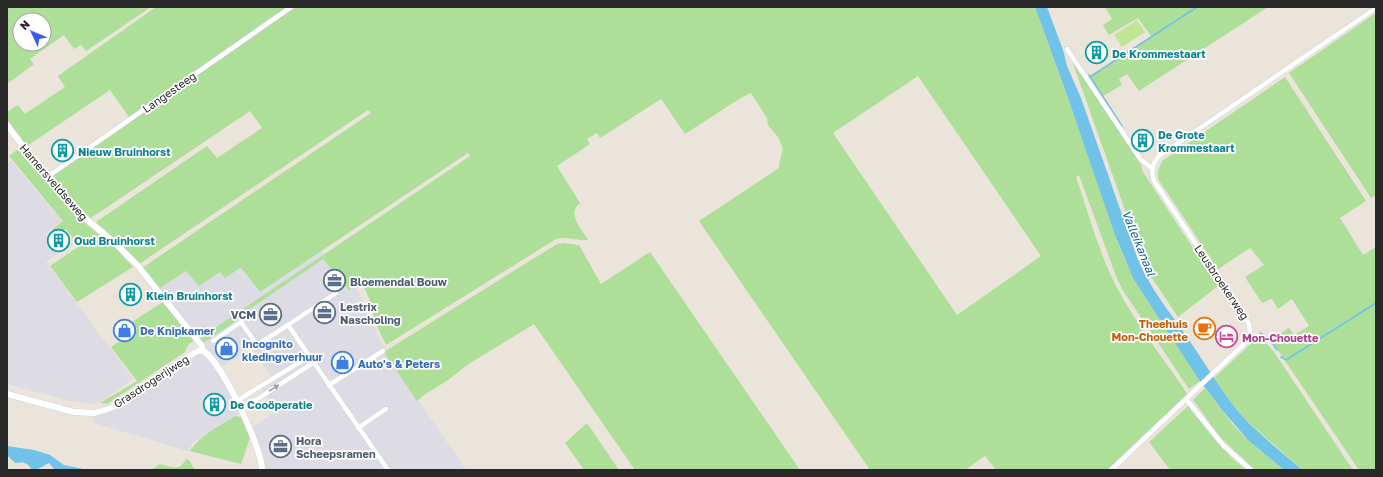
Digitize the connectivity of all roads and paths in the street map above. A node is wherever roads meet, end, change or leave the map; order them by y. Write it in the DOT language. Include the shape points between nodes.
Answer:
graph roads {
  1 [pos="291,7"];
  2 [pos="1376,8"];
  3 [pos="1067,51"];
  4 [pos="7,125"];
  5 [pos="1152,168"];
  6 [pos="47,177"];
  7 [pos="336,293"];
  8 [pos="288,325"];
  9 [pos="213,341"];
  10 [pos="201,350"];
  11 [pos="383,351"];
  12 [pos="308,357"];
  13 [pos="313,363"];
  14 [pos="329,385"];
  15 [pos="7,394"];
  16 [pos="1186,399"];
  17 [pos="237,401"];
  18 [pos="386,409"];
  19 [pos="242,410"];
  20 [pos="358,428"];
  21 [pos="262,470"];
  22 [pos="388,470"];
  23 [pos="1111,470"];
  24 [pos="1251,470"];
  1 -- 6 [label="street, Langesteeg"];
  2 -- 5 [label="street" via="1159,156"];
  3 -- 5 [label="street" via="1141,160"];
  4 -- 6 [label="street, Hamersveldseweg"];
  5 -- 16 [label="street, Leusbroekerweg" via="1154,181 1249,324 1250,334 1245,343"];
  6 -- 10 [label="street, Hamersveldseweg" via="79,213 138,266 202,346"];
  7 -- 8 [label="street"];
  8 -- 9 [label="street" via="257,345 241,322"];
  8 -- 12 [label="street"];
  10 -- 15 [label="street, Grasdrogerijweg" via="121,402 94,413 74,412"];
  10 -- 17 [label="street, Hamersveldseweg" via="213,361"];
  11 -- 14 [label="street"];
  12 -- 13 [label="street"];
  12 -- 17 [label="street"];
  13 -- 14 [label="street"];
  19 -- 13 [label="street, one-way"];
  14 -- 20 [label="street"];
  16 -- 23 [label="street, Leusbroekerweg"];
  16 -- 24 [label="street" via="1224,446"];
  17 -- 19 [label="street, Hamersveldseweg"];
  18 -- 20 [label="street"];
  19 -- 21 [label="street, Hamersveldseweg" via="256,443"];
  20 -- 22 [label="street"];
}
